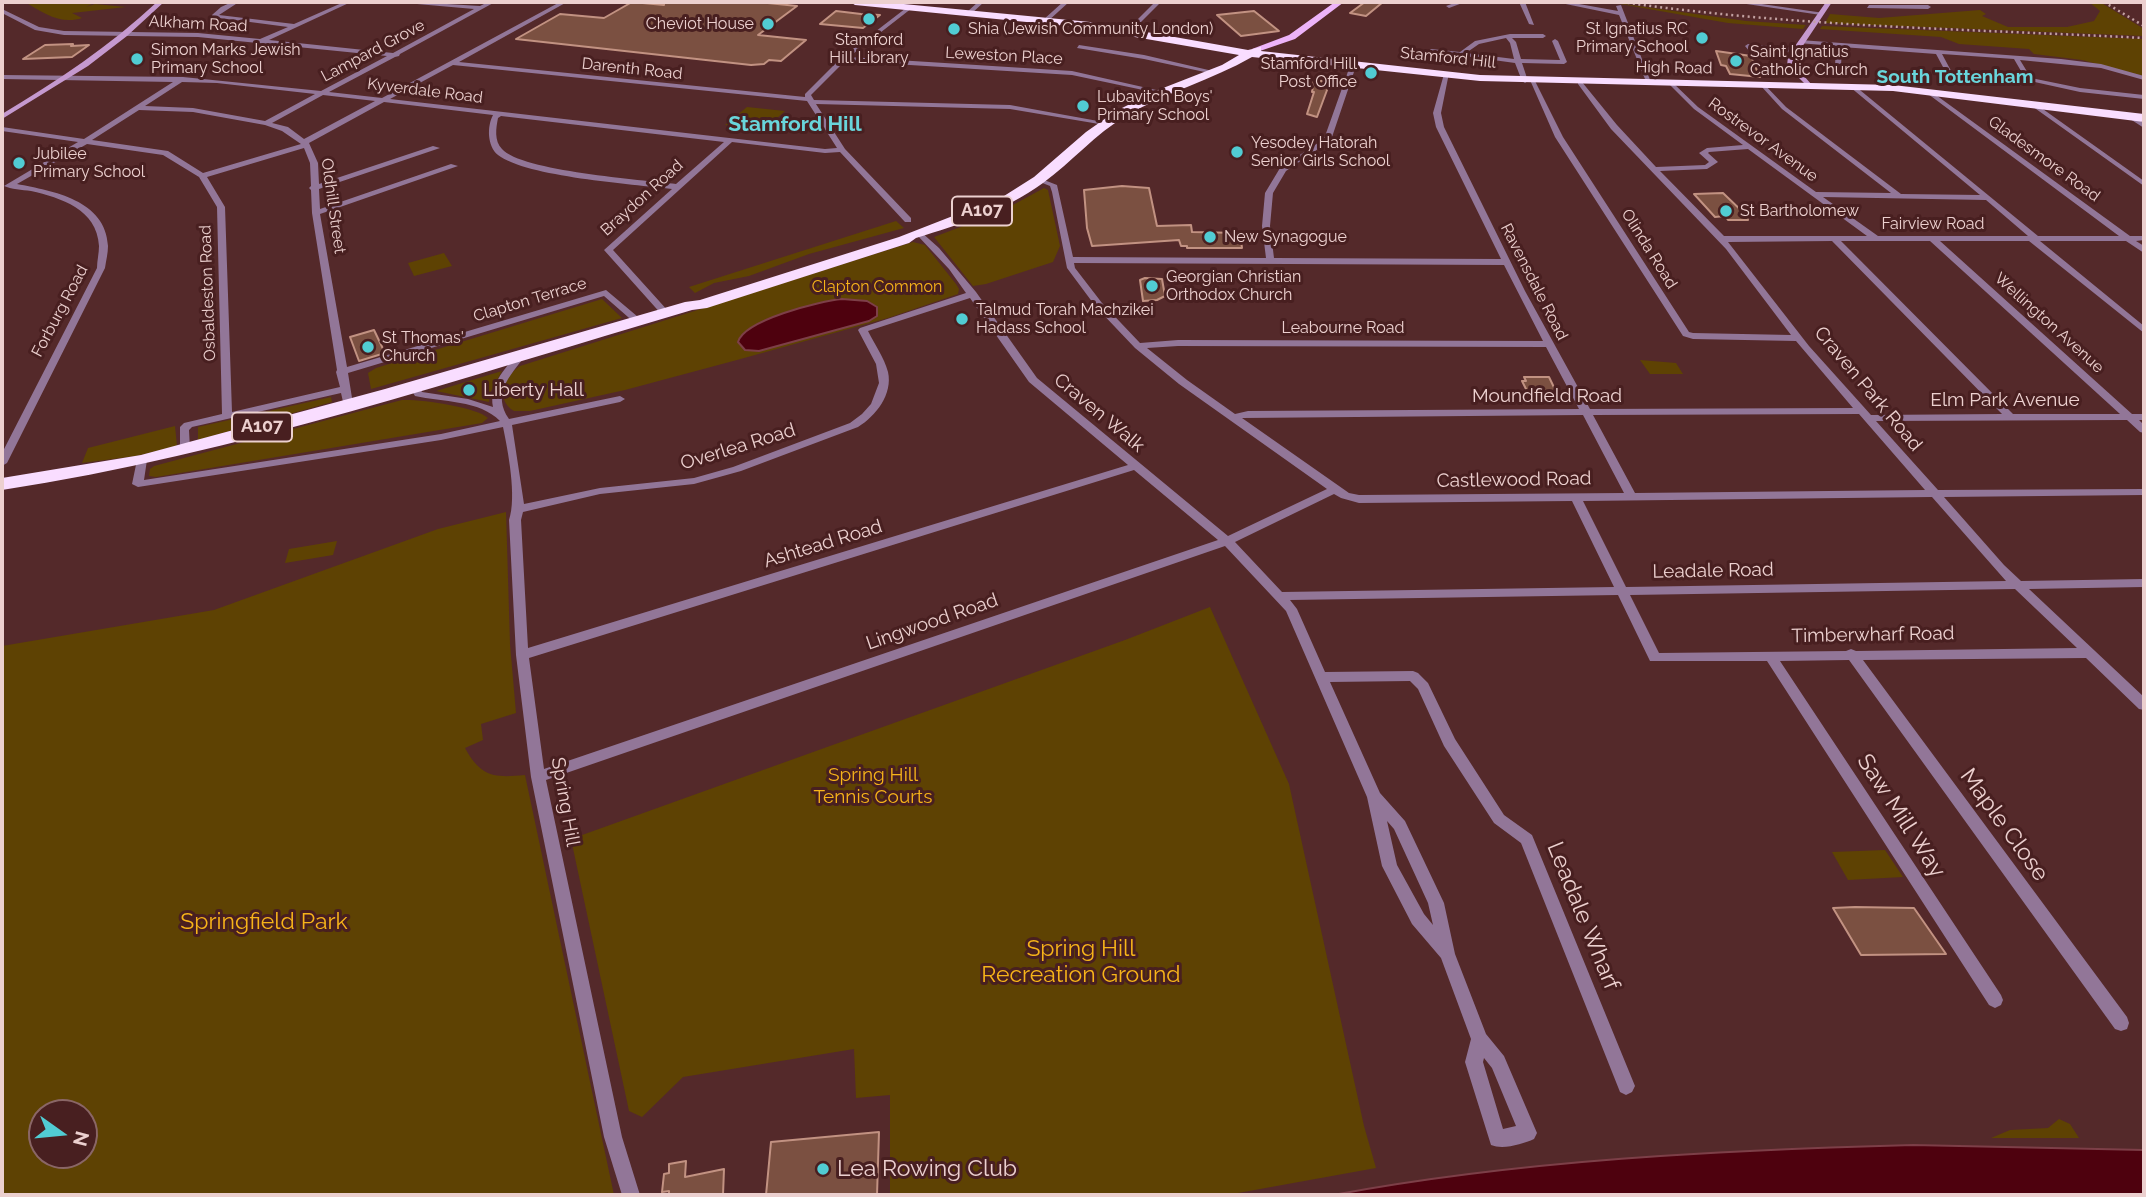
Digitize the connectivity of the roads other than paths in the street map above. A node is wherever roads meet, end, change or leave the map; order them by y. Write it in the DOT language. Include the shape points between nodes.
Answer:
graph roads {
  1 [pos="161,2"];
  2 [pos="236,2"];
  3 [pos="348,2"];
  4 [pos="417,2"];
  5 [pos="492,2"];
  6 [pos="565,2"];
  7 [pos="855,2"];
  8 [pos="981,2"];
  9 [pos="1066,2"];
  10 [pos="1158,2"];
  11 [pos="1306,2"];
  12 [pos="1312,2"];
  13 [pos="1340,2"];
  14 [pos="1462,2"];
  15 [pos="1522,2"];
  16 [pos="1559,2"];
  17 [pos="1664,2"];
  18 [pos="1736,2"];
  19 [pos="1829,2"];
  20 [pos="890,3"];
  21 [pos="1686,3"];
  22 [pos="1449,6"];
  23 [pos="1870,6"];
  24 [pos="910,7"];
  25 [pos="1928,7"];
  26 [pos="480,8"];
  27 [pos="220,10"];
  28 [pos="2,11"];
  29 [pos="969,13"];
  30 [pos="1821,13"];
  31 [pos="249,20"];
  32 [pos="1045,21"];
  33 [pos="1532,24"];
  34 [pos="295,26"];
  35 [pos="1128,32"];
  36 [pos="124,35"];
  37 [pos="1544,36"];
  38 [pos="1508,37"];
  39 [pos="1169,38"];
  40 [pos="1292,39"];
  41 [pos="1555,41"];
  42 [pos="262,42"];
  43 [pos="1798,46"];
  44 [pos="1839,46"];
  45 [pos="1079,47"];
  46 [pos="1214,48"];
  47 [pos="1750,50"];
  48 [pos="1431,51"];
  49 [pos="1261,52"];
  50 [pos="1940,54"];
  51 [pos="397,55"];
  52 [pos="1461,55"];
  53 [pos="1296,57"];
  54 [pos="2017,58"];
  55 [pos="843,59"];
  56 [pos="1518,61"];
  57 [pos="453,63"];
  58 [pos="1354,63"];
  59 [pos="1838,66"];
  60 [pos="1227,67"];
  61 [pos="1447,74"];
  62 [pos="2,77"];
  63 [pos="2144,78"];
  64 [pos="64,79"];
  65 [pos="183,79"];
  66 [pos="2029,79"];
  67 [pos="1954,80"];
  68 [pos="1528,81"];
  69 [pos="1993,81"];
  70 [pos="1580,83"];
  71 [pos="1650,84"];
  72 [pos="1672,84"];
  73 [pos="1763,85"];
  74 [pos="1808,86"];
  75 [pos="1853,86"];
  76 [pos="1927,91"];
  77 [pos="326,92"];
  78 [pos="1162,92"];
  79 [pos="2144,97"];
  80 [pos="809,100"];
  81 [pos="385,101"];
  82 [pos="2031,103"];
  83 [pos="137,108"];
  84 [pos="499,114"];
  85 [pos="2129,116"];
  86 [pos="2,117"];
  87 [pos="2144,118"];
  88 [pos="266,123"];
  89 [pos="1105,124"];
  90 [pos="2144,126"];
  91 [pos="2,129"];
  92 [pos="730,140"];
  93 [pos="85,141"];
  94 [pos="306,144"];
  95 [pos="436,148"];
  96 [pos="1750,148"];
  97 [pos="842,150"];
  98 [pos="454,166"];
  99 [pos="1654,169"];
  100 [pos="202,176"];
  101 [pos="1039,180"];
  102 [pos="2144,184"];
  103 [pos="5,187"];
  104 [pos="678,187"];
  105 [pos="313,188"];
  106 [pos="1815,194"];
  107 [pos="1898,195"];
  108 [pos="1986,198"];
  109 [pos="316,213"];
  110 [pos="913,229"];
  111 [pos="2033,238"];
  112 [pos="2128,238"];
  113 [pos="1722,239"];
  114 [pos="1834,239"];
  115 [pos="1875,239"];
  116 [pos="1932,239"];
  117 [pos="2144,239"];
  118 [pos="2144,250"];
  119 [pos="1070,260"];
  120 [pos="1270,260"];
  121 [pos="1505,262"];
  122 [pos="973,294"];
  123 [pos="666,314"];
  124 [pos="639,322"];
  125 [pos="863,330"];
  126 [pos="2144,330"];
  127 [pos="1799,338"];
  128 [pos="1549,344"];
  129 [pos="1138,346"];
  130 [pos="520,356"];
  131 [pos="341,372"];
  132 [pos="414,386"];
  133 [pos="346,397"];
  134 [pos="620,399"];
  135 [pos="1585,413"];
  136 [pos="226,414"];
  137 [pos="1863,414"];
  138 [pos="2009,416"];
  139 [pos="1234,417"];
  140 [pos="2129,417"];
  141 [pos="2144,417"];
  142 [pos="503,418"];
  143 [pos="2144,430"];
  144 [pos="185,449"];
  145 [pos="142,460"];
  146 [pos="2,463"];
  147 [pos="1135,466"];
  148 [pos="2,484"];
  149 [pos="1334,490"];
  150 [pos="2144,492"];
  151 [pos="1932,494"];
  152 [pos="1631,496"];
  153 [pos="1576,497"];
  154 [pos="519,509"];
  155 [pos="1227,541"];
  156 [pos="2144,583"];
  157 [pos="2018,585"];
  158 [pos="1622,591"];
  159 [pos="1283,596"];
  160 [pos="2090,653"];
  161 [pos="1851,654"];
  162 [pos="522,655"];
  163 [pos="1770,656"];
  164 [pos="1324,677"];
  165 [pos="2144,705"];
  166 [pos="538,776"];
  167 [pos="1374,797"];
  168 [pos="1447,954"];
  169 [pos="1995,1000"];
  170 [pos="2121,1023"];
  171 [pos="1479,1039"];
  172 [pos="1626,1086"];
  173 [pos="631,1195"];
  1 -- 36 [label="street"];
  2 -- 27 [label="street"];
  3 -- 34 [label="street"];
  4 -- 26 [label="street"];
  5 -- 26 [label="street, Lampard Grove"];
  6 -- 57 [label="street"];
  7 -- 20 [label="highway, Stamford Hill"];
  8 -- 29 [label="street"];
  9 -- 32 [label="street"];
  10 -- 35 [label="street"];
  11 -- 12 [label="street"];
  13 -- 40 [label="main road, A107"];
  14 -- 22 [label="street"];
  15 -- 33 [label="street"];
  16 -- 71 [label="street" via="1620,9"];
  17 -- 21 [label="street"];
  18 -- 30 [label="street"];
  19 -- 30 [label="street"];
  20 -- 24 [label="highway, Stamford Hill"];
  23 -- 25 [label="street"];
  24 -- 29 [label="highway, Stamford Hill"];
  24 -- 55 [label="street"];
  26 -- 51 [label="street, Lampard Grove"];
  27 -- 31 [label="street" via="214,16"];
  27 -- 31 [label="street" via="259,15"];
  28 -- 36 [label="street, Alkham Road" via="47,31"];
  29 -- 32 [label="highway, Stamford Hill"];
  30 -- 43 [label="street"];
  31 -- 34 [label="street"];
  32 -- 35 [label="highway, Stamford Hill"];
  34 -- 42 [label="street"];
  35 -- 39 [label="highway, Stamford Hill"];
  36 -- 42 [label="street, Alkham Road" via="198,35"];
  36 -- 64 [label="street"];
  37 -- 38 [label="street"];
  38 -- 52 [label="street" via="1479,42"];
  38 -- 56 [label="street"];
  39 -- 46 [label="highway, Stamford Hill"];
  39 -- 49 [label="highway, Stamford Hill"];
  40 -- 49 [label="main road, A107"];
  40 -- 49 [label="main road, A107"];
  40 -- 53 [label="highway" via="1291,51"];
  41 -- 56 [label="street" via="1564,62"];
  42 -- 51 [label="street, Alkham Road"];
  43 -- 44 [label="street"];
  43 -- 47 [label="street" via="1748,46"];
  43 -- 74 [label="street" via="1791,66"];
  44 -- 50 [label="street"];
  44 -- 59 [label="street"];
  45 -- 60 [label="street"];
  46 -- 49 [label="highway, Stamford Hill"];
  46 -- 60 [label="highway"];
  48 -- 52 [label="street"];
  49 -- 53 [label="highway, Stamford Hill"];
  49 -- 60 [label="highway, A107"];
  50 -- 54 [label="street"];
  50 -- 67 [label="street"];
  51 -- 77 [label="street, Lampard Grove"];
  52 -- 56 [label="street"];
  53 -- 58 [label="highway, Stamford Hill"];
  53 -- 60 [label="highway, A107"];
  54 -- 63 [label="street" via="2084,63"];
  54 -- 66 [label="street"];
  55 -- 78 [label="street, Leweston Place" via="1072,73"];
  55 -- 80 [label="street" via="809,90"];
  56 -- 68 [label="street"];
  57 -- 80 [label="street, Darenth Road"];
  57 -- 81 [label="street"];
  58 -- 61 [label="highway, Stamford Hill"];
  58 -- 120 [label="street" via="1326,140 1283,170 1269,193"];
  60 -- 78 [label="highway, A107"];
  61 -- 68 [label="highway, Stamford Hill"];
  61 -- 121 [label="street, Ravensdale Road" via="1437,120"];
  62 -- 64 [label="street, Kyverdale Road"];
  64 -- 65 [label="street, Kyverdale Road"];
  64 -- 86 [label="street"];
  65 -- 77 [label="street, Kyverdale Road"];
  65 -- 83 [label="street"];
  66 -- 69 [label="street" via="2020,84"];
  66 -- 79 [label="street"];
  68 -- 70 [label="highway, Stamford Hill"];
  68 -- 127 [label="street, Olinda Road" via="1686,334"];
  70 -- 71 [label="highway, High Road"];
  70 -- 99 [label="street, Craven Park Road"];
  71 -- 72 [label="highway, High Road"];
  72 -- 73 [label="highway, High Road"];
  72 -- 96 [label="street, Rostrevor Avenue"];
  73 -- 74 [label="highway, High Road"];
  73 -- 107 [label="street" via="1784,108"];
  74 -- 75 [label="highway, High Road"];
  75 -- 76 [label="highway, High Road"];
  75 -- 108 [label="street"];
  76 -- 82 [label="highway, High Road"];
  76 -- 112 [label="street, Gladesmore Road"];
  77 -- 81 [label="street, Kyverdale Road"];
  77 -- 88 [label="street, Lampard Grove"];
  78 -- 89 [label="highway, A107"];
  80 -- 89 [label="street, Darenth Road" via="1010,107"];
  80 -- 97 [label="street"];
  81 -- 84 [label="street, Kyverdale Road"];
  81 -- 94 [label="street"];
  82 -- 85 [label="highway, High Road"];
  82 -- 102 [label="street"];
  83 -- 88 [label="street, Oldhill Street" via="193,110"];
  83 -- 93 [label="street"];
  84 -- 92 [label="street, Kyverdale Road"];
  84 -- 104 [label="street" via="493,123 493,141 510,158 576,174"];
  85 -- 87 [label="highway, High Road"];
  85 -- 90 [label="street"];
  88 -- 94 [label="street, Oldhill Street" via="285,129"];
  89 -- 101 [label="highway, A107"];
  91 -- 93 [label="street, Osbaldeston Road"];
  92 -- 97 [label="street, Kyverdale Road"];
  92 -- 104 [label="street, Braydon Road"];
  93 -- 100 [label="street, Osbaldeston Road" via="165,153"];
  93 -- 103 [label="street"];
  94 -- 100 [label="street"];
  94 -- 105 [label="street, Oldhill Street" via="314,163"];
  95 -- 105 [label="street"];
  96 -- 99 [label="street" via="1707,150 1703,153 1714,162 1707,167"];
  96 -- 106 [label="street, Rostrevor Avenue"];
  97 -- 110 [label="street"];
  98 -- 109 [label="street"];
  99 -- 113 [label="street, Craven Park Road"];
  100 -- 136 [label="street, Osbaldeston Road" via="221,207"];
  101 -- 110 [label="highway, A107" via="993,206"];
  101 -- 119 [label="street, Castlewood Road" via="1053,185 1056,192"];
  103 -- 146 [label="street, Forburg Road" via="43,191 77,203 105,235 105,251 101,268"];
  104 -- 123 [label="street, Braydon Road" via="608,250"];
  105 -- 109 [label="street, Oldhill Street"];
  106 -- 107 [label="street"];
  106 -- 115 [label="street, Rostrevor Avenue"];
  107 -- 108 [label="street"];
  108 -- 111 [label="street"];
  109 -- 131 [label="street, Oldhill Street"];
  110 -- 122 [label="street, Craven Walk"];
  110 -- 123 [label="highway, A107" via="904,240"];
  111 -- 112 [label="street, Fairview Road"];
  111 -- 116 [label="street, Fairview Road"];
  111 -- 126 [label="street"];
  112 -- 117 [label="street, Fairview Road"];
  112 -- 118 [label="street, Gladesmore Road"];
  113 -- 114 [label="street, Fairview Road"];
  113 -- 127 [label="street, Craven Park Road"];
  114 -- 115 [label="street, Fairview Road"];
  114 -- 138 [label="street"];
  115 -- 116 [label="street, Fairview Road"];
  116 -- 140 [label="street, Wellington Avenue"];
  119 -- 120 [label="street"];
  119 -- 129 [label="street, Castlewood Road" via="1099,305"];
  120 -- 121 [label="street"];
  121 -- 128 [label="street, Ravensdale Road"];
  122 -- 125 [label="street"];
  122 -- 147 [label="street, Craven Walk" via="1033,380"];
  123 -- 124 [label="highway, A107"];
  124 -- 130 [label="highway, A107"];
  124 -- 131 [label="street, Clapton Terrace" via="606,293"];
  125 -- 154 [label="street, Overlea Road" via="884,374 883,386 867,418 854,425 694,481 600,491"];
  127 -- 137 [label="street, Craven Park Road"];
  128 -- 129 [label="street, Leabourne Road"];
  128 -- 135 [label="street, Ravensdale Road"];
  129 -- 139 [label="street, Castlewood Road"];
  130 -- 132 [label="highway, A107"];
  130 -- 142 [label="street, Spring Hill" via="497,387 495,399"];
  131 -- 133 [label="street, Oldhill Street"];
  132 -- 133 [label="highway, A107"];
  132 -- 142 [label="street" via="419,394 474,404"];
  133 -- 136 [label="street"];
  133 -- 144 [label="highway, A107"];
  134 -- 142 [label="street"];
  135 -- 137 [label="street, Moundfield Road"];
  135 -- 139 [label="street, Moundfield Road"];
  135 -- 152 [label="street, Ravensdale Road"];
  136 -- 144 [label="street" via="188,425"];
  137 -- 138 [label="street, Elm Park Avenue"];
  137 -- 151 [label="street, Craven Park Road"];
  138 -- 140 [label="street, Elm Park Avenue"];
  139 -- 149 [label="street, Castlewood Road"];
  140 -- 141 [label="street, Elm Park Avenue"];
  140 -- 143 [label="street, Wellington Avenue"];
  142 -- 145 [label="street" via="341,455 138,484"];
  142 -- 154 [label="street, Spring Hill"];
  144 -- 145 [label="highway, A107"];
  145 -- 148 [label="highway, A107"];
  147 -- 155 [label="street, Craven Walk"];
  147 -- 162 [label="street, Ashtead Road"];
  149 -- 153 [label="street, Castlewood Road" via="1359,499"];
  149 -- 155 [label="street, Lingwood Road"];
  150 -- 151 [label="street, Castlewood Road"];
  151 -- 152 [label="street, Castlewood Road"];
  151 -- 157 [label="street, Craven Park Road"];
  152 -- 153 [label="street, Castlewood Road"];
  153 -- 158 [label="street"];
  154 -- 162 [label="street, Spring Hill" via="515,520"];
  155 -- 159 [label="street, Craven Walk"];
  155 -- 166 [label="street, Lingwood Road"];
  156 -- 157 [label="street, Leadale Road"];
  157 -- 158 [label="street, Leadale Road"];
  157 -- 160 [label="street, Craven Park Road"];
  158 -- 159 [label="street, Leadale Road"];
  158 -- 163 [label="street, Timberwharf Road" via="1655,658"];
  159 -- 164 [label="street, Craven Walk"];
  160 -- 161 [label="street, Timberwharf Road"];
  160 -- 165 [label="street, Craven Park Road"];
  161 -- 163 [label="street, Timberwharf Road"];
  161 -- 170 [label="street, Maple Close"];
  162 -- 166 [label="street, Spring Hill"];
  163 -- 169 [label="street, Saw Mill Way"];
  164 -- 167 [label="street, Craven Walk"];
  164 -- 172 [label="street, Leadale Wharf" via="1413,676 1423,686 1449,742 1500,819 1527,839"];
  166 -- 173 [label="street, Spring Hill" via="613,1137"];
  167 -- 168 [label="street" via="1390,866 1418,919"];
  167 -- 168 [label="street" via="1401,825 1436,903"];
  168 -- 171 [label="street"];
  171 -- 171 [label="street" via="1498,1062 1528,1133 1497,1139 1474,1062"];
}
